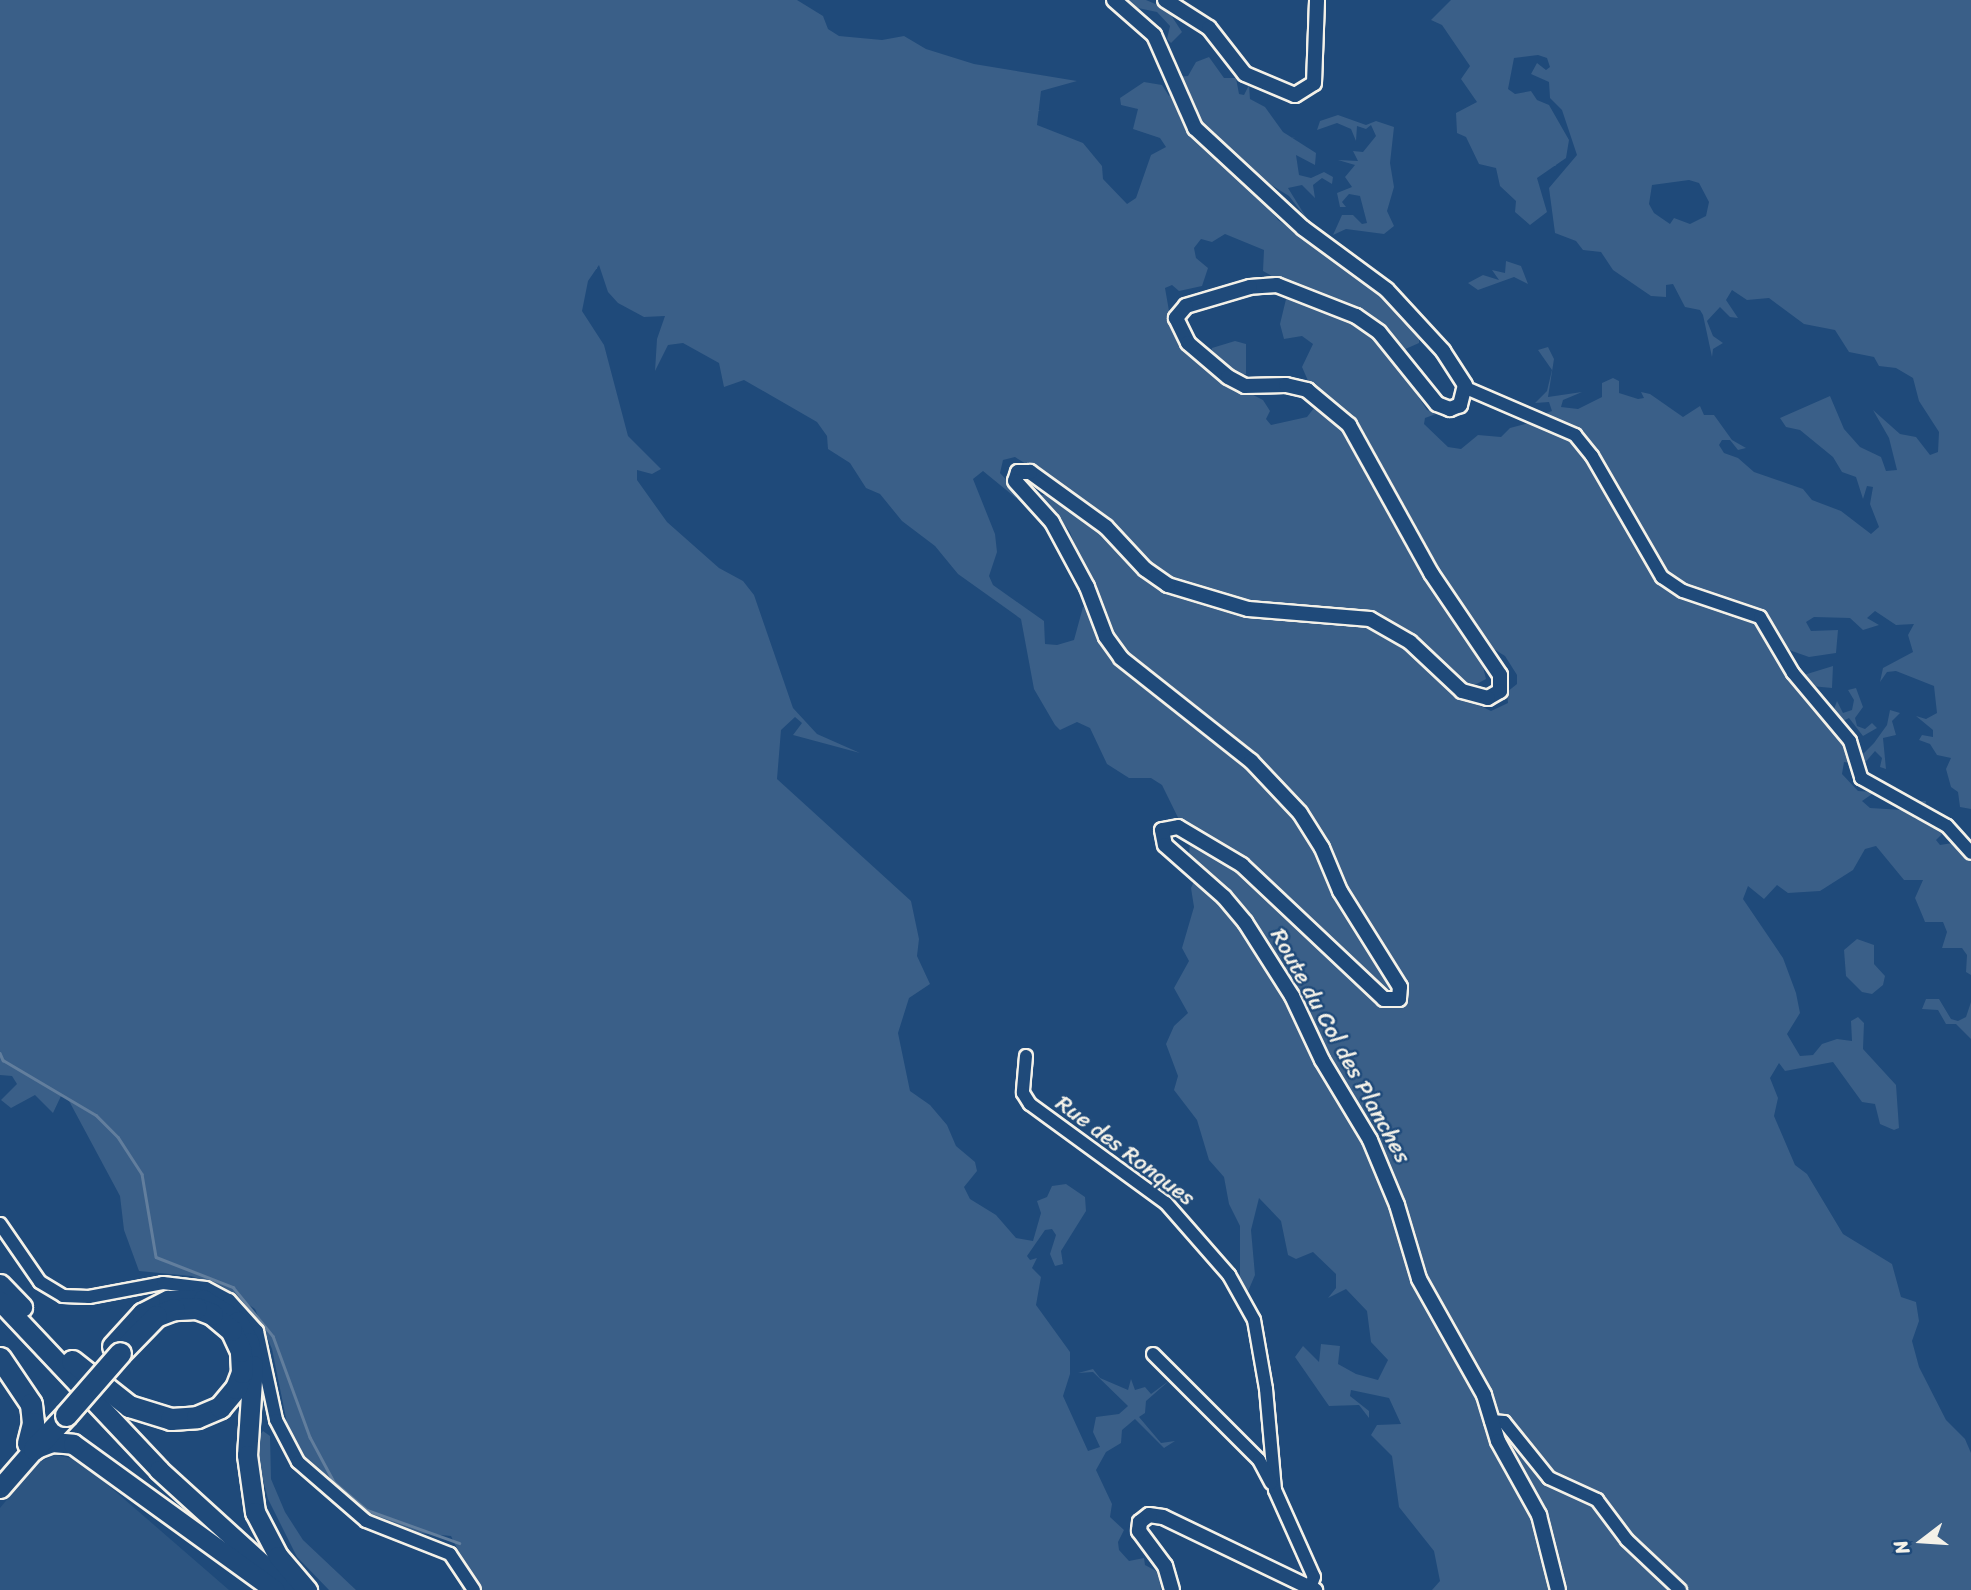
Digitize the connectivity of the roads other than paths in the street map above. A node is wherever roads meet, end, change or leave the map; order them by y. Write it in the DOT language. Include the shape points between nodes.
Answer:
graph roads {
  1 [pos="1114,0"];
  2 [pos="1165,0"];
  3 [pos="1317,0"];
  4 [pos="1466,388"];
  5 [pos="1971,853"];
  6 [pos="1026,1056"];
  7 [pos="0,1224"];
  8 [pos="0,1284"];
  9 [pos="0,1301"];
  10 [pos="116,1350"];
  11 [pos="1153,1354"];
  12 [pos="0,1359"];
  13 [pos="72,1361"];
  14 [pos="1491,1421"];
  15 [pos="32,1446"];
  16 [pos="0,1474"];
  17 [pos="0,1488"];
  18 [pos="1275,1490"];
  19 [pos="459,1544"];
  20 [pos="243,1547"];
  21 [pos="450,1554"];
  22 [pos="1309,1588"];
  23 [pos="275,1590"];
  24 [pos="291,1590"];
  25 [pos="307,1590"];
  26 [pos="474,1590"];
  27 [pos="1172,1590"];
  28 [pos="1558,1590"];
  29 [pos="1679,1590"];
  1 -- 4 [label="street" via="1154,35 1195,128 1303,228 1387,290 1443,351"];
  2 -- 3 [label="street" via="1209,28 1245,74 1295,95 1314,83"];
  4 -- 5 [label="street" via="1575,435 1592,456 1662,577 1683,591 1760,617 1793,673 1852,744 1861,778 1947,826"];
  4 -- 14 [label="street, Route du Col des Planches" via="1460,405 1450,409 1437,404 1379,332 1356,316 1283,287 1250,287 1186,306 1176,318 1188,343 1228,377 1245,386 1286,385 1307,390 1349,425 1431,573 1498,672 1500,691 1488,698 1462,691 1410,642 1370,619 1248,609 1168,585 1145,569 1106,527 1030,472 1018,472 1015,481 1052,522 1087,587 1106,637 1121,658 1258,767 1300,813 1322,848 1340,891 1400,988 1399,999 1384,999 1242,865 1178,827 1162,830 1165,845 1240,916 1295,1002 1322,1060 1373,1146 1419,1279 1484,1395"];
  6 -- 18 [label="street, Rue des Ronques" via="1023,1093 1030,1104 1157,1195 1196,1233 1229,1275 1255,1324"];
  7 -- 21 [label="street" via="40,1282 63,1296 89,1297 163,1283 206,1288 229,1300 257,1331 276,1420 298,1462 366,1521"];
  8 -- 13 [label="highway"];
  9 -- 20 [label="highway" via="159,1470"];
  10 -- 13 [label="highway" via="156,1316 196,1308 218,1317 235,1335 242,1372 220,1407 197,1418 171,1419 129,1406"];
  10 -- 15 [label="highway, bridge"];
  10 -- 25 [label="highway" via="142,1313 167,1300 202,1299 238,1321 249,1342 253,1365 247,1455 255,1512 278,1556"];
  11 -- 18 [label="street" via="1259,1460"];
  12 -- 15 [label="highway" via="31,1404"];
  13 -- 20 [label="highway"];
  14 -- 28 [label="street, Route du Col des Planches" via="1539,1516"];
  14 -- 29 [label="street" via="1504,1422 1549,1478 1597,1500 1627,1540"];
  15 -- 16 [label="highway"];
  15 -- 17 [label="highway"];
  15 -- 23 [label="highway" via="58,1442 80,1448"];
  18 -- 22 [label="street, Rue des Ronques" via="1314,1577"];
  19 -- 21 [label="street"];
  20 -- 24 [label="highway"];
  21 -- 26 [label="street"];
  22 -- 27 [label="street" via="1168,1519 1149,1515 1140,1522 1139,1531 1165,1566"];
}
